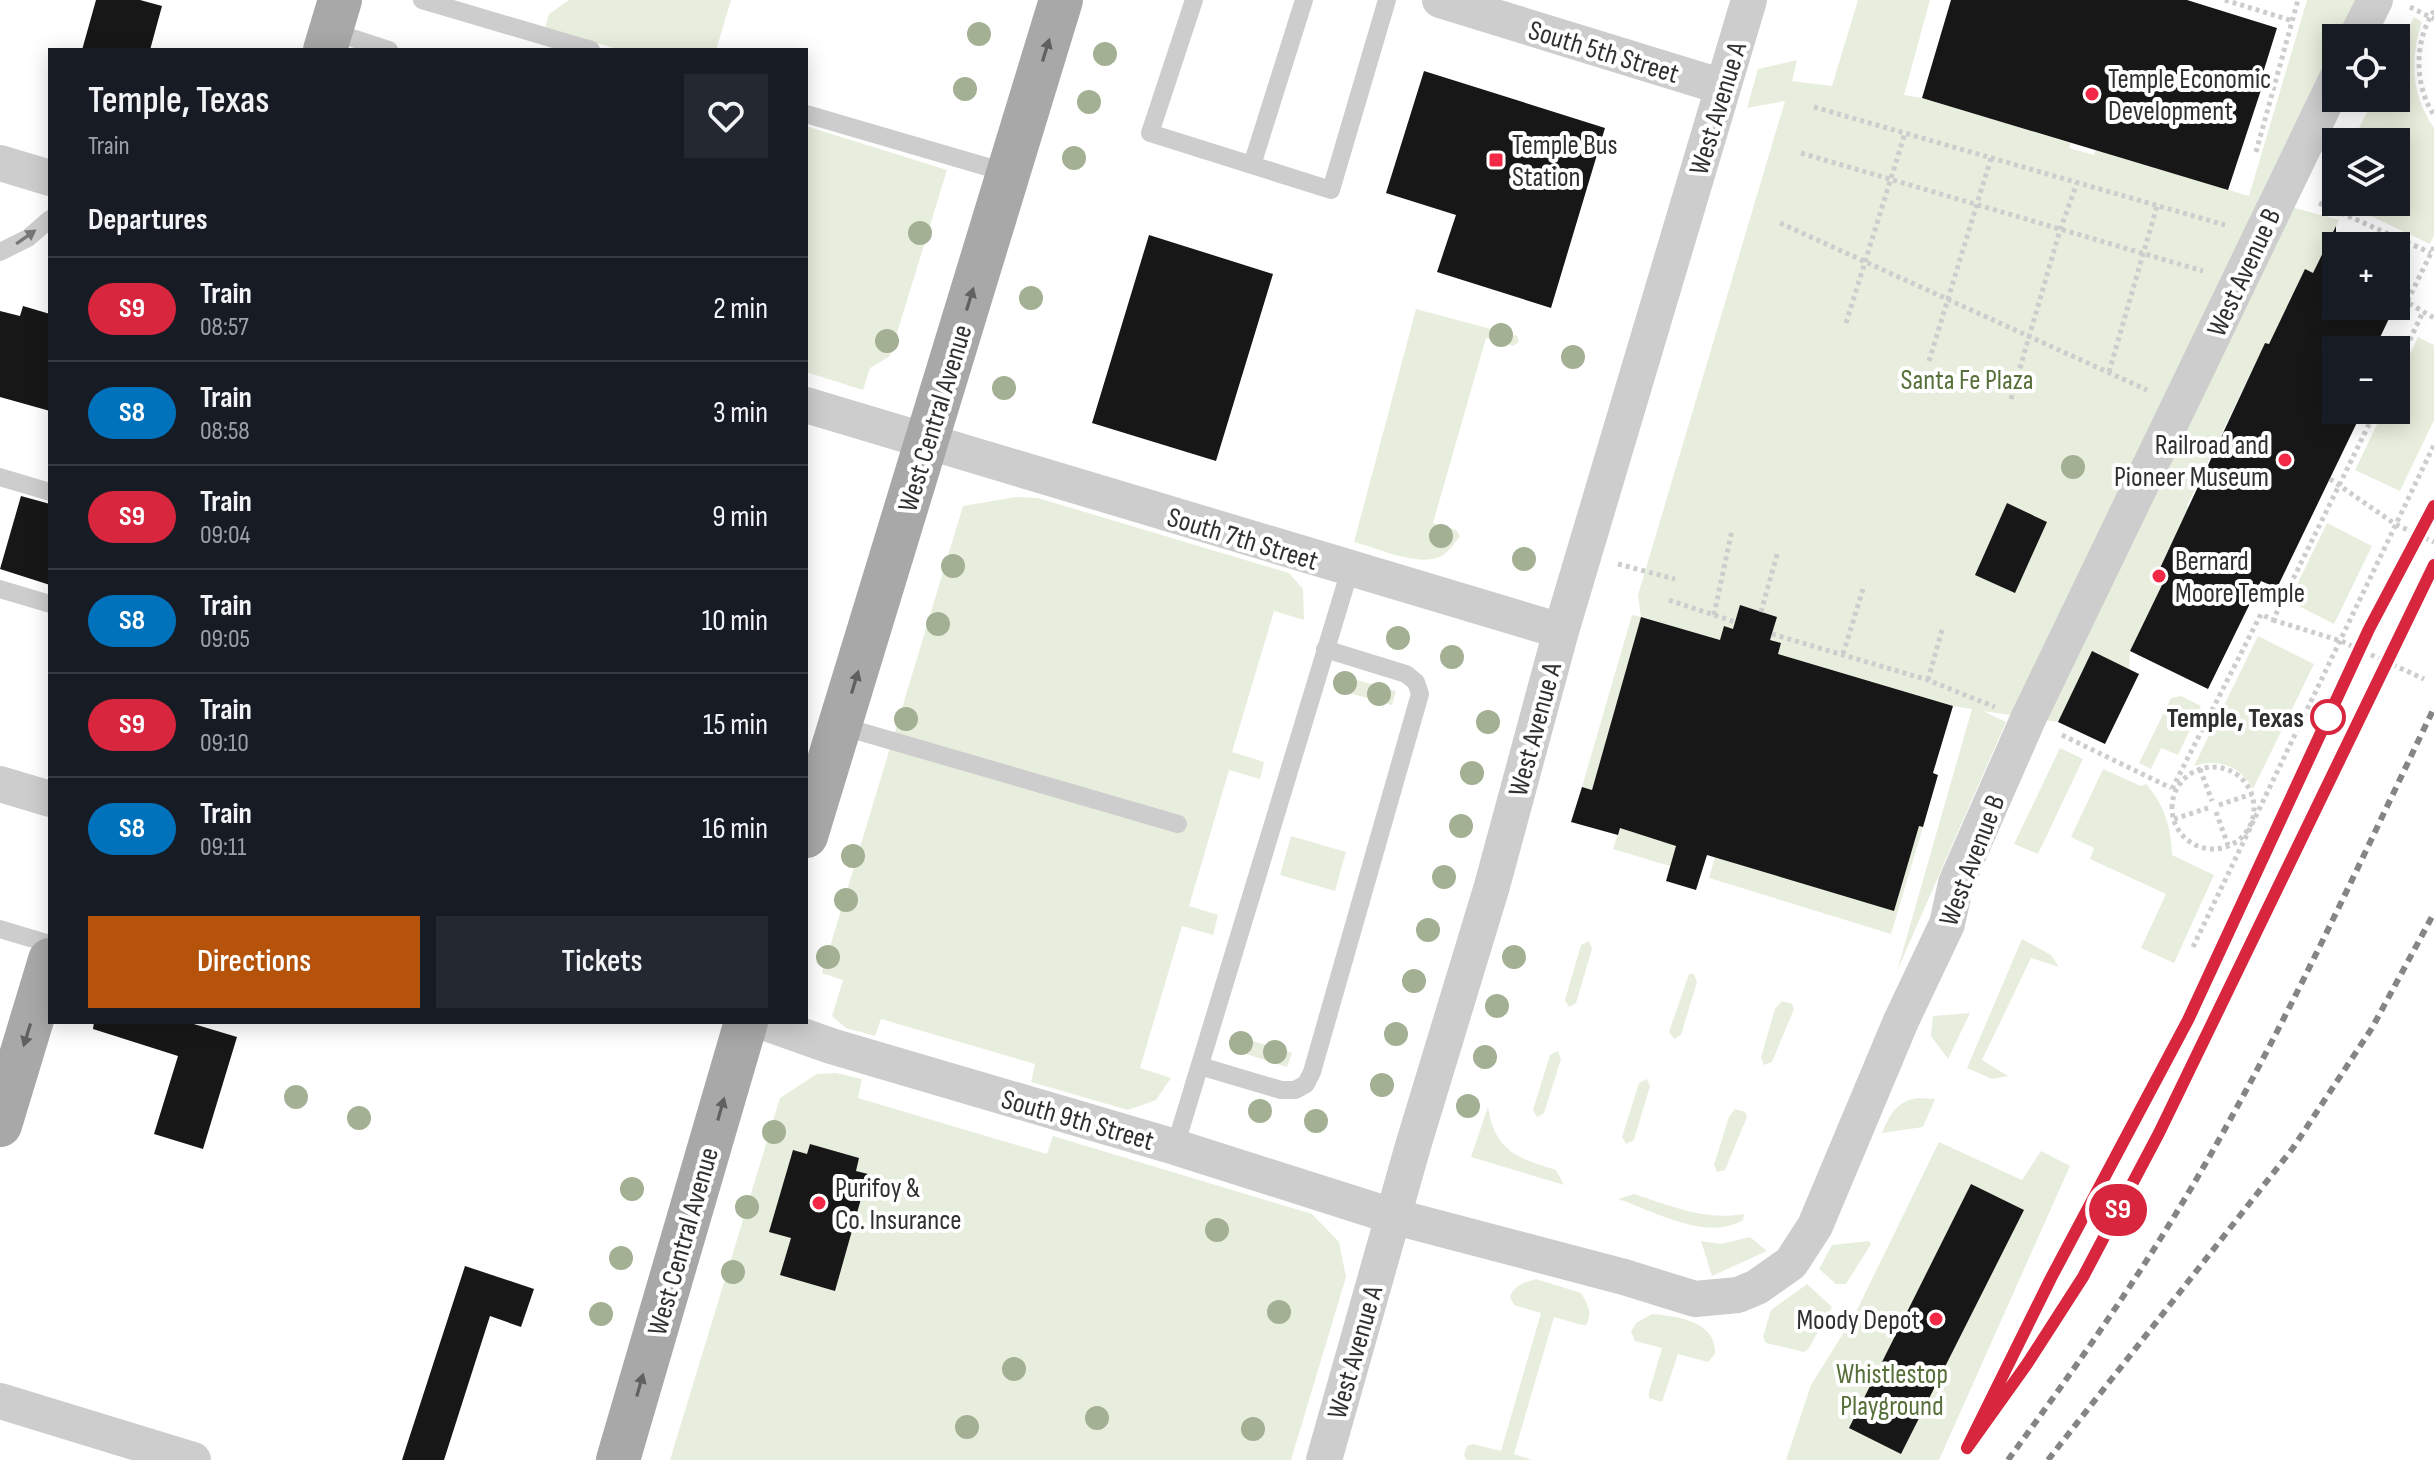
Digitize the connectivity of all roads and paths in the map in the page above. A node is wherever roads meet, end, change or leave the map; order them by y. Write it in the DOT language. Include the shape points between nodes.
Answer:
graph roads {
  1 [pos="422,0"];
  2 [pos="1061,0"];
  3 [pos="1194,0"];
  4 [pos="1304,0"];
  5 [pos="1387,0"];
  6 [pos="1440,0"];
  7 [pos="1749,0"];
  8 [pos="2225,0"];
  9 [pos="2298,0"];
  10 [pos="2391,3"];
  11 [pos="478,8"];
  12 [pos="1496,8"];
  13 [pos="2433,16"];
  14 [pos="2293,21"];
  15 [pos="2370,24"];
  16 [pos="332,27"];
  17 [pos="384,48"];
  18 [pos="586,48"];
  19 [pos="1723,87"];
  20 [pos="1814,107"];
  21 [pos="2322,109"];
  22 [pos="808,115"];
  23 [pos="2434,115"];
  24 [pos="1905,133"];
  25 [pos="1801,153"];
  26 [pos="2256,154"];
  27 [pos="1991,158"];
  28 [pos="0,163"];
  29 [pos="1252,165"];
  30 [pos="1008,173"];
  31 [pos="48,177"];
  32 [pos="1889,179"];
  33 [pos="2077,183"];
  34 [pos="2314,200"];
  35 [pos="1976,205"];
  36 [pos="2157,206"];
  37 [pos="48,221"];
  38 [pos="1780,223"];
  39 [pos="2235,228"];
  40 [pos="2060,230"];
  41 [pos="2432,250"];
  42 [pos="0,252"];
  43 [pos="2143,254"];
  44 [pos="1864,261"];
  45 [pos="2215,275"];
  46 [pos="1948,299"];
  47 [pos="2423,312"];
  48 [pos="2434,318"];
  49 [pos="1846,323"];
  50 [pos="2028,336"];
  51 [pos="2410,339"];
  52 [pos="1929,361"];
  53 [pos="2109,372"];
  54 [pos="2011,399"];
  55 [pos="808,406"];
  56 [pos="2180,406"];
  57 [pos="2369,424"];
  58 [pos="927,442"];
  59 [pos="2434,445"];
  60 [pos="2330,479"];
  61 [pos="1,482"];
  62 [pos="2340,486"];
  63 [pos="48,492"];
  64 [pos="2395,524"];
  65 [pos="1732,530"];
  66 [pos="2434,542"];
  67 [pos="1778,551"];
  68 [pos="1609,561"];
  69 [pos="1350,570"];
  70 [pos="1675,579"];
  71 [pos="0,589"];
  72 [pos="1863,589"];
  73 [pos="1669,600"];
  74 [pos="48,603"];
  75 [pos="1761,612"];
  76 [pos="1714,615"];
  77 [pos="2273,620"];
  78 [pos="1735,622"];
  79 [pos="1943,626"];
  80 [pos="1561,631"];
  81 [pos="1772,634"];
  82 [pos="2341,641"];
  83 [pos="1325,649"];
  84 [pos="1843,654"];
  85 [pos="2424,679"];
  86 [pos="1928,680"];
  87 [pos="1997,707"];
  88 [pos="841,726"];
  89 [pos="2057,732"];
  90 [pos="2200,769"];
  91 [pos="0,784"];
  92 [pos="2174,790"];
  93 [pos="2252,794"];
  94 [pos="48,798"];
  95 [pos="2212,801"];
  96 [pos="2219,805"];
  97 [pos="2208,808"];
  98 [pos="2216,812"];
  99 [pos="2174,819"];
  100 [pos="2252,821"];
  101 [pos="1178,824"];
  102 [pos="808,830"];
  103 [pos="2228,845"];
  104 [pos="0,929"];
  105 [pos="48,943"];
  106 [pos="2193,947"];
  107 [pos="48,966"];
  108 [pos="745,1024"];
  109 [pos="769,1024"];
  110 [pos="1200,1066"];
  111 [pos="1,1118"];
  112 [pos="1175,1147"];
  113 [pos="1392,1216"];
  114 [pos="0,1401"];
  115 [pos="193,1460"];
  116 [pos="618,1460"];
  117 [pos="1324,1460"];
  1 -- 11 [label="lane"];
  30 -- 2 [label="main road, West Central Avenue, one-way"];
  3 -- 29 [label="lane" via="1150,133"];
  4 -- 29 [label="lane"];
  5 -- 29 [label="lane" via="1331,190"];
  6 -- 12 [label="street, South 5th Street"];
  7 -- 19 [label="street, West Avenue A"];
  8 -- 14 [label="path"];
  9 -- 14 [label="path"];
  10 -- 13 [label="path"];
  10 -- 15 [label="street"];
  11 -- 18 [label="lane"];
  12 -- 19 [label="street, South 5th Street"];
  13 -- 23 [label="path" via="2420,47 2420,79"];
  14 -- 26 [label="path"];
  16 -- 17 [label="lane"];
  19 -- 80 [label="street, West Avenue A"];
  20 -- 24 [label="path"];
  21 -- 56 [label="street, West Avenue B"];
  22 -- 30 [label="lane"];
  24 -- 27 [label="path"];
  24 -- 32 [label="path"];
  25 -- 32 [label="path"];
  27 -- 33 [label="path"];
  27 -- 35 [label="path"];
  28 -- 31 [label="street"];
  58 -- 30 [label="main road, West Central Avenue, one-way"];
  32 -- 35 [label="path"];
  32 -- 44 [label="path"];
  33 -- 36 [label="path"];
  33 -- 40 [label="path"];
  34 -- 41 [label="path"];
  35 -- 40 [label="path"];
  35 -- 46 [label="path"];
  36 -- 39 [label="path"];
  36 -- 43 [label="path"];
  42 -- 37 [label="lane, one-way"];
  38 -- 44 [label="path"];
  40 -- 43 [label="path"];
  40 -- 50 [label="path"];
  41 -- 47 [label="path" via="2407,302"];
  43 -- 45 [label="path"];
  43 -- 53 [label="path"];
  44 -- 46 [label="path"];
  44 -- 49 [label="path"];
  46 -- 50 [label="path"];
  46 -- 52 [label="path"];
  47 -- 48 [label="path"];
  47 -- 51 [label="path"];
  50 -- 53 [label="path"];
  50 -- 54 [label="path"];
  53 -- 56 [label="path"];
  55 -- 58 [label="street, South 7th Street"];
  56 -- 113 [label="street, West Avenue B" via="2028,719 1956,883 1947,924 1815,1226 1791,1263 1738,1295 1695,1299"];
  57 -- 62 [label="path"];
  58 -- 69 [label="street, South 7th Street"];
  88 -- 58 [label="main road, West Central Avenue, one-way"];
  59 -- 64 [label="path"];
  60 -- 62 [label="path"];
  61 -- 63 [label="lane"];
  62 -- 64 [label="path"];
  62 -- 77 [label="path"];
  64 -- 66 [label="path"];
  64 -- 82 [label="path"];
  65 -- 76 [label="path"];
  67 -- 75 [label="path"];
  68 -- 70 [label="path"];
  69 -- 80 [label="street, South 7th Street"];
  69 -- 83 [label="lane"];
  71 -- 74 [label="lane"];
  72 -- 84 [label="path"];
  73 -- 76 [label="path"];
  76 -- 78 [label="path"];
  77 -- 82 [label="path"];
  77 -- 92 [label="path" via="2261,614"];
  79 -- 86 [label="path"];
  80 -- 113 [label="street, West Avenue A" via="1492,886"];
  81 -- 84 [label="path"];
  82 -- 85 [label="path"];
  82 -- 100 [label="path"];
  83 -- 110 [label="lane"];
  83 -- 110 [label="lane" via="1400,671 1412,677 1420,694 1312,1072 1306,1084 1288,1091"];
  84 -- 86 [label="path"];
  86 -- 87 [label="path"];
  88 -- 101 [label="lane"];
  88 -- 102 [label="main road, West Central Avenue"];
  89 -- 92 [label="path"];
  90 -- 92 [label="path"];
  90 -- 93 [label="path" via="2234,772"];
  90 -- 95 [label="path"];
  91 -- 94 [label="street"];
  92 -- 99 [label="path"];
  93 -- 96 [label="path"];
  93 -- 100 [label="path"];
  97 -- 99 [label="path"];
  98 -- 103 [label="path"];
  99 -- 103 [label="path" via="2198,846"];
  100 -- 103 [label="path" via="2246,833"];
  100 -- 106 [label="path"];
  104 -- 105 [label="lane"];
  107 -- 111 [label="main road, one-way"];
  116 -- 108 [label="main road, West Central Avenue, one-way"];
  109 -- 112 [label="street, South 9th Street"];
  110 -- 112 [label="lane"];
  112 -- 113 [label="street, South 9th Street"];
  113 -- 117 [label="street, West Avenue A"];
  114 -- 115 [label="street"];
}
